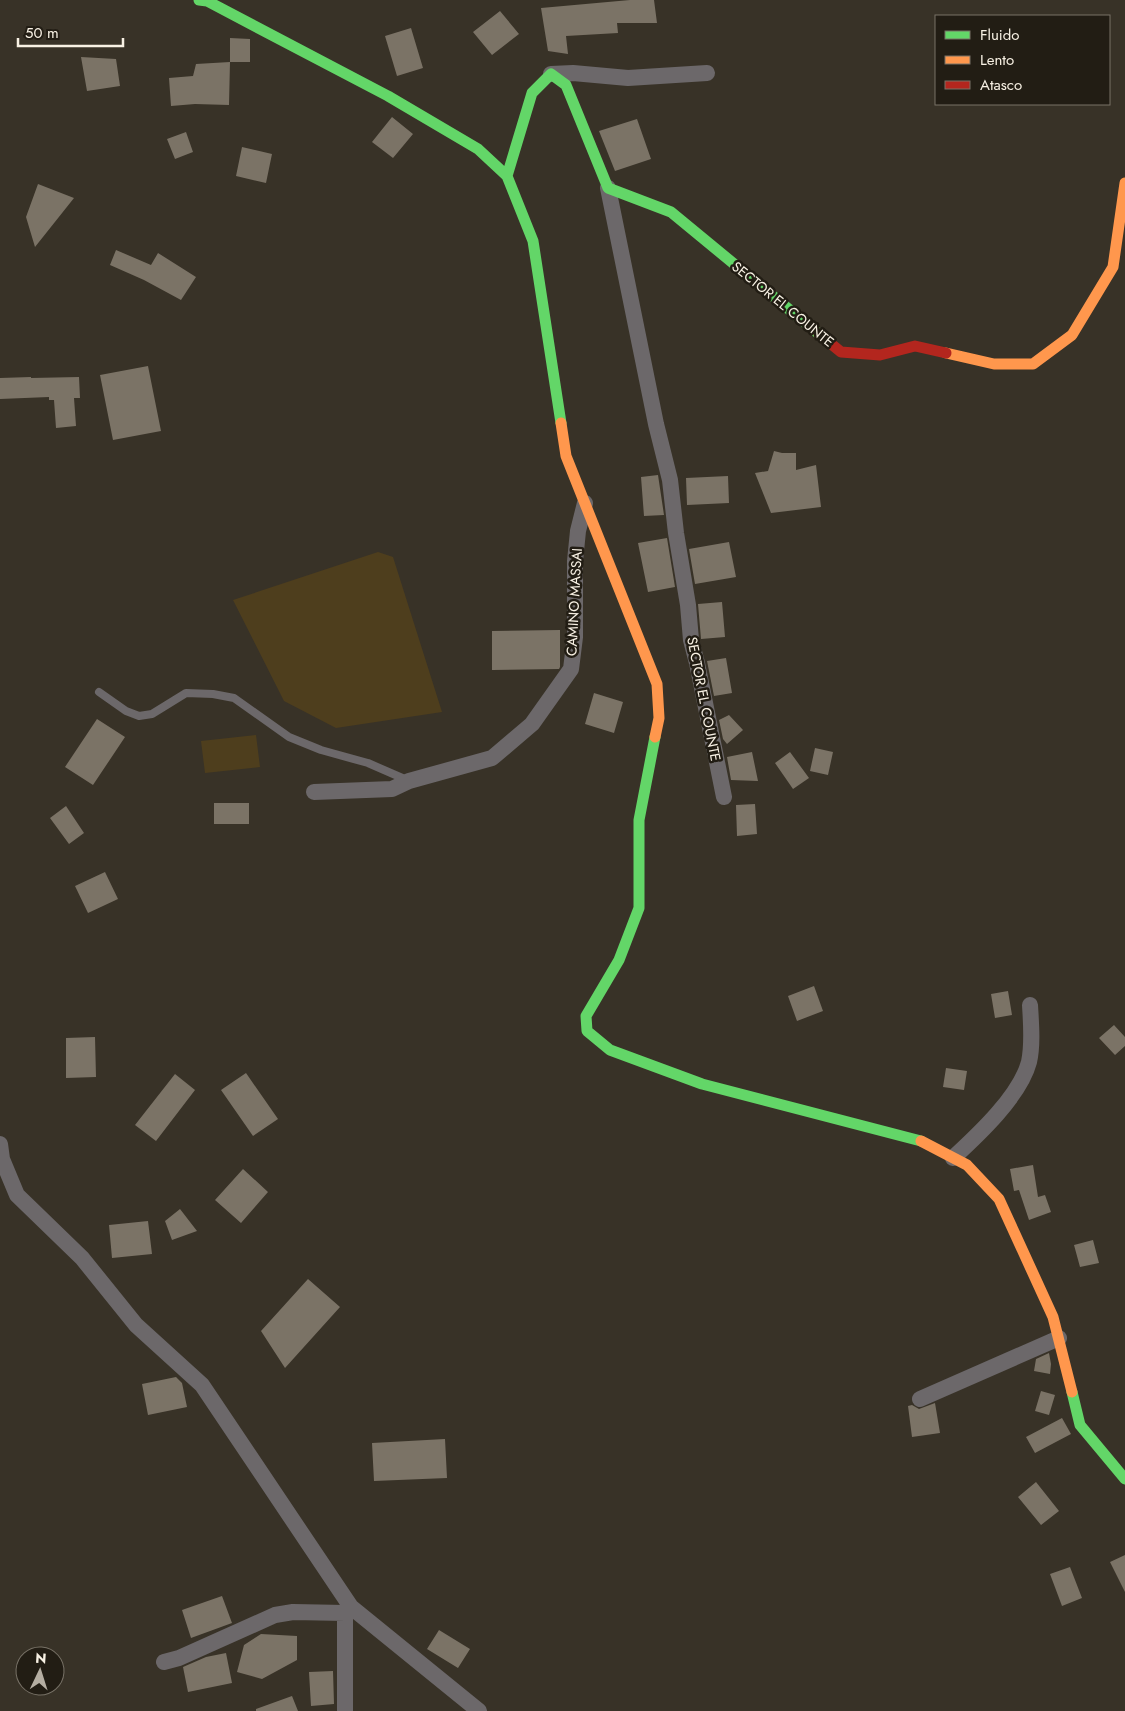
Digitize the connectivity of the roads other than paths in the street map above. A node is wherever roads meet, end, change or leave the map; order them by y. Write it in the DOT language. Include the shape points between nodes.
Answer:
graph roads {
  1 [pos="204,0"];
  2 [pos="707,73"];
  3 [pos="551,74"];
  4 [pos="507,176"];
  5 [pos="1125,183"];
  6 [pos="608,188"];
  7 [pos="585,503"];
  8 [pos="99,692"];
  9 [pos="409,781"];
  10 [pos="314,792"];
  11 [pos="724,797"];
  12 [pos="1030,1005"];
  13 [pos="0,1144"];
  14 [pos="953,1158"];
  15 [pos="1058,1338"];
  16 [pos="920,1398"];
  17 [pos="1125,1479"];
  18 [pos="348,1610"];
  19 [pos="164,1662"];
  20 [pos="345,1711"];
  21 [pos="479,1711"];
  1 -- 4 [label="street" via="397,101 478,149"];
  2 -- 3 [label="street" via="628,78"];
  3 -- 4 [label="street" via="532,93"];
  3 -- 6 [label="street, SECTOR EL COUNTE" via="566,86"];
  4 -- 7 [label="street" via="533,241 566,456"];
  5 -- 6 [label="street, SECTOR EL COUNTE" via="1113,268 1072,335 1033,364 994,364 915,346 880,355 842,352 671,212"];
  6 -- 11 [label="street, SECTOR EL COUNTE" via="670,480 691,640"];
  7 -- 9 [label="street, CAMINO MASSAI" via="575,561 575,637 571,669 532,724 492,758"];
  7 -- 14 [label="street" via="657,684 659,718 639,820 639,908 619,960 586,1016 587,1031 610,1050 702,1084 924,1142"];
  8 -- 9 [label="lane" via="139,716 152,714 186,693 234,698 289,737 320,750 368,763"];
  9 -- 10 [label="street, CAMINO MASSAI" via="392,789"];
  12 -- 14 [label="street" via="1032,1034 1024,1074 998,1111"];
  13 -- 18 [label="street" via="2,1159 17,1195 82,1258 136,1325 202,1384"];
  14 -- 15 [label="street" via="967,1165 999,1199 1053,1317"];
  15 -- 16 [label="street"];
  15 -- 17 [label="street" via="1080,1425"];
  18 -- 19 [label="street" via="275,1615"];
  18 -- 20 [label="street"];
  18 -- 21 [label="street"];
}
